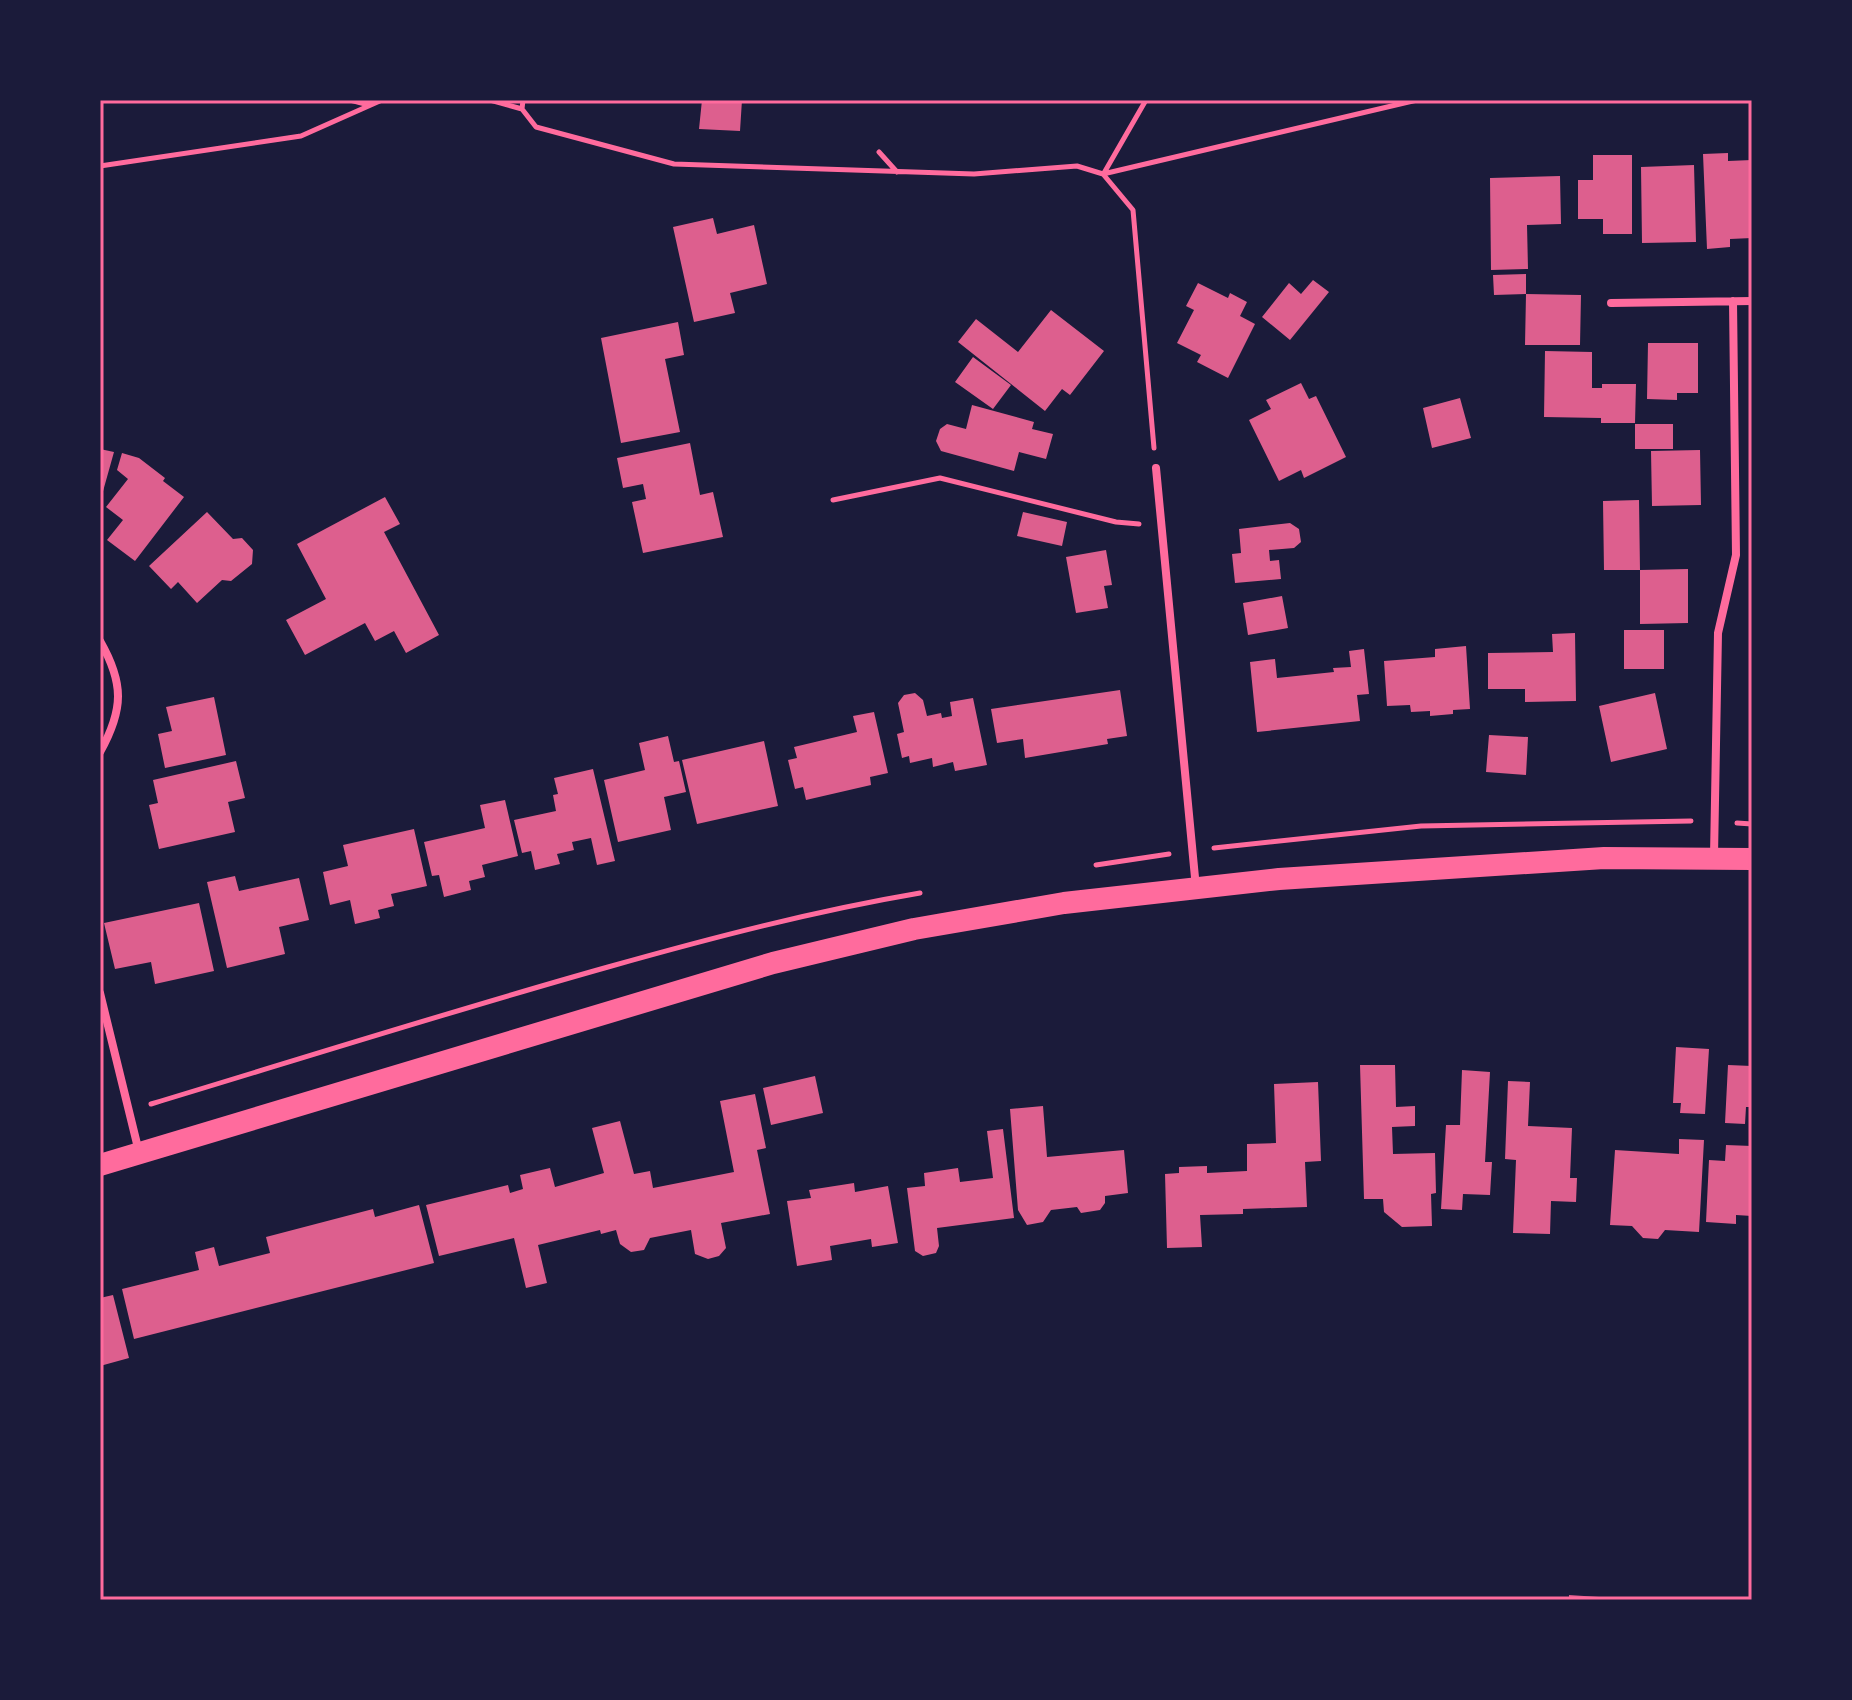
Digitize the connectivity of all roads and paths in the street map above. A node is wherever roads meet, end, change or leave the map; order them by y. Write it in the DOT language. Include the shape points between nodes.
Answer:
graph roads {
  1 [pos="350,100"];
  2 [pos="382,100"];
  3 [pos="490,100"];
  4 [pos="523,100"];
  5 [pos="1146,100"];
  6 [pos="1417,100"];
  7 [pos="370,105"];
  8 [pos="522,109"];
  9 [pos="879,152"];
  10 [pos="100,166"];
  11 [pos="897,172"];
  12 [pos="1103,174"];
  13 [pos="1733,301"];
  14 [pos="1752,301"];
  15 [pos="1611,303"];
  16 [pos="1156,468"];
  17 [pos="833,500"];
  18 [pos="1160,526"];
  19 [pos="100,641"];
  20 [pos="100,752"];
  21 [pos="1714,857"];
  22 [pos="1752,859"];
  23 [pos="1196,889"];
  24 [pos="100,993"];
  25 [pos="139,1152"];
  26 [pos="100,1165"];
  1 -- 7 [label="path"];
  2 -- 7 [label="path"];
  3 -- 8 [label="path"];
  4 -- 8 [label="path"];
  5 -- 12 [label="path"];
  6 -- 12 [label="path"];
  7 -- 10 [label="path" via="301,136"];
  8 -- 11 [label="path" via="536,127 674,164"];
  9 -- 11 [label="path"];
  11 -- 12 [label="path" via="974,174 1077,166"];
  12 -- 16 [label="path" via="1133,210"];
  13 -- 14 [label="street"];
  13 -- 15 [label="street"];
  13 -- 21 [label="street" via="1736,555 1718,633"];
  16 -- 18 [label="street"];
  17 -- 18 [label="path" via="940,478 1116,522"];
  18 -- 23 [label="street"];
  19 -- 20 [label="street" via="114,667 119,697 114,727"];
  21 -- 22 [label="highway"];
  21 -- 23 [label="highway" via="1500,864"];
  23 -- 25 [label="highway" via="1064,903 914,929 773,963"];
  24 -- 25 [label="street"];
  25 -- 26 [label="highway"];
}
